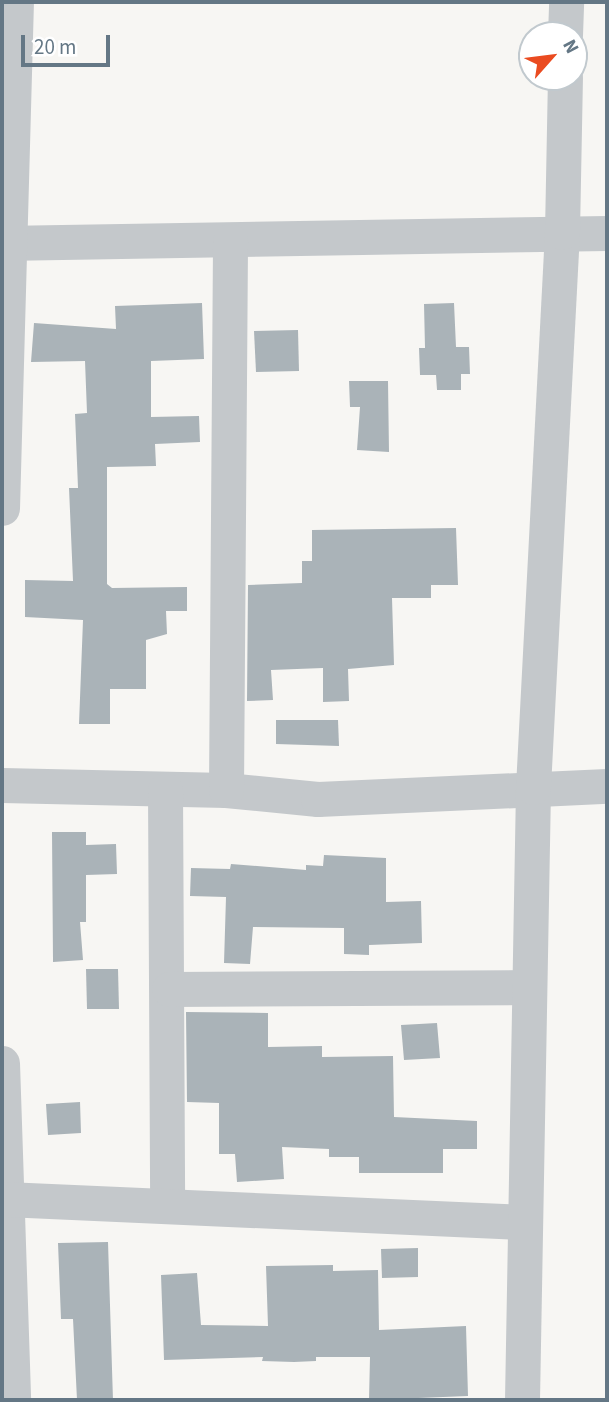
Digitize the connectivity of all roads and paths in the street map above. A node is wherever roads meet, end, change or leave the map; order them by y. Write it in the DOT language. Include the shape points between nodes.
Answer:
graph roads {
  1 [pos="16,2"];
  2 [pos="566,2"];
  3 [pos="565,21"];
  4 [pos="565,91"];
  5 [pos="562,232"];
  6 [pos="607,233"];
  7 [pos="230,241"];
  8 [pos="6,243"];
  9 [pos="2,508"];
  10 [pos="2,785"];
  11 [pos="533,786"];
  12 [pos="607,786"];
  13 [pos="165,790"];
  14 [pos="226,790"];
  15 [pos="528,987"];
  16 [pos="169,989"];
  17 [pos="2,1063"];
  18 [pos="5,1199"];
  19 [pos="167,1206"];
  20 [pos="523,1222"];
  21 [pos="13,1400"];
  22 [pos="522,1400"];
  1 -- 8 [label="street"];
  2 -- 3 [label="street"];
  4 -- 5 [label="street"];
  5 -- 6 [label="street"];
  5 -- 7 [label="street"];
  5 -- 11 [label="street"];
  7 -- 8 [label="street"];
  7 -- 14 [label="street"];
  8 -- 9 [label="street"];
  10 -- 13 [label="street"];
  11 -- 12 [label="street"];
  11 -- 14 [label="street" via="318,799"];
  11 -- 15 [label="street"];
  13 -- 14 [label="street"];
  13 -- 16 [label="street"];
  15 -- 16 [label="street"];
  15 -- 20 [label="street"];
  16 -- 19 [label="street"];
  17 -- 18 [label="street"];
  18 -- 19 [label="street"];
  18 -- 21 [label="street"];
  19 -- 20 [label="street"];
  20 -- 22 [label="street"];
}
